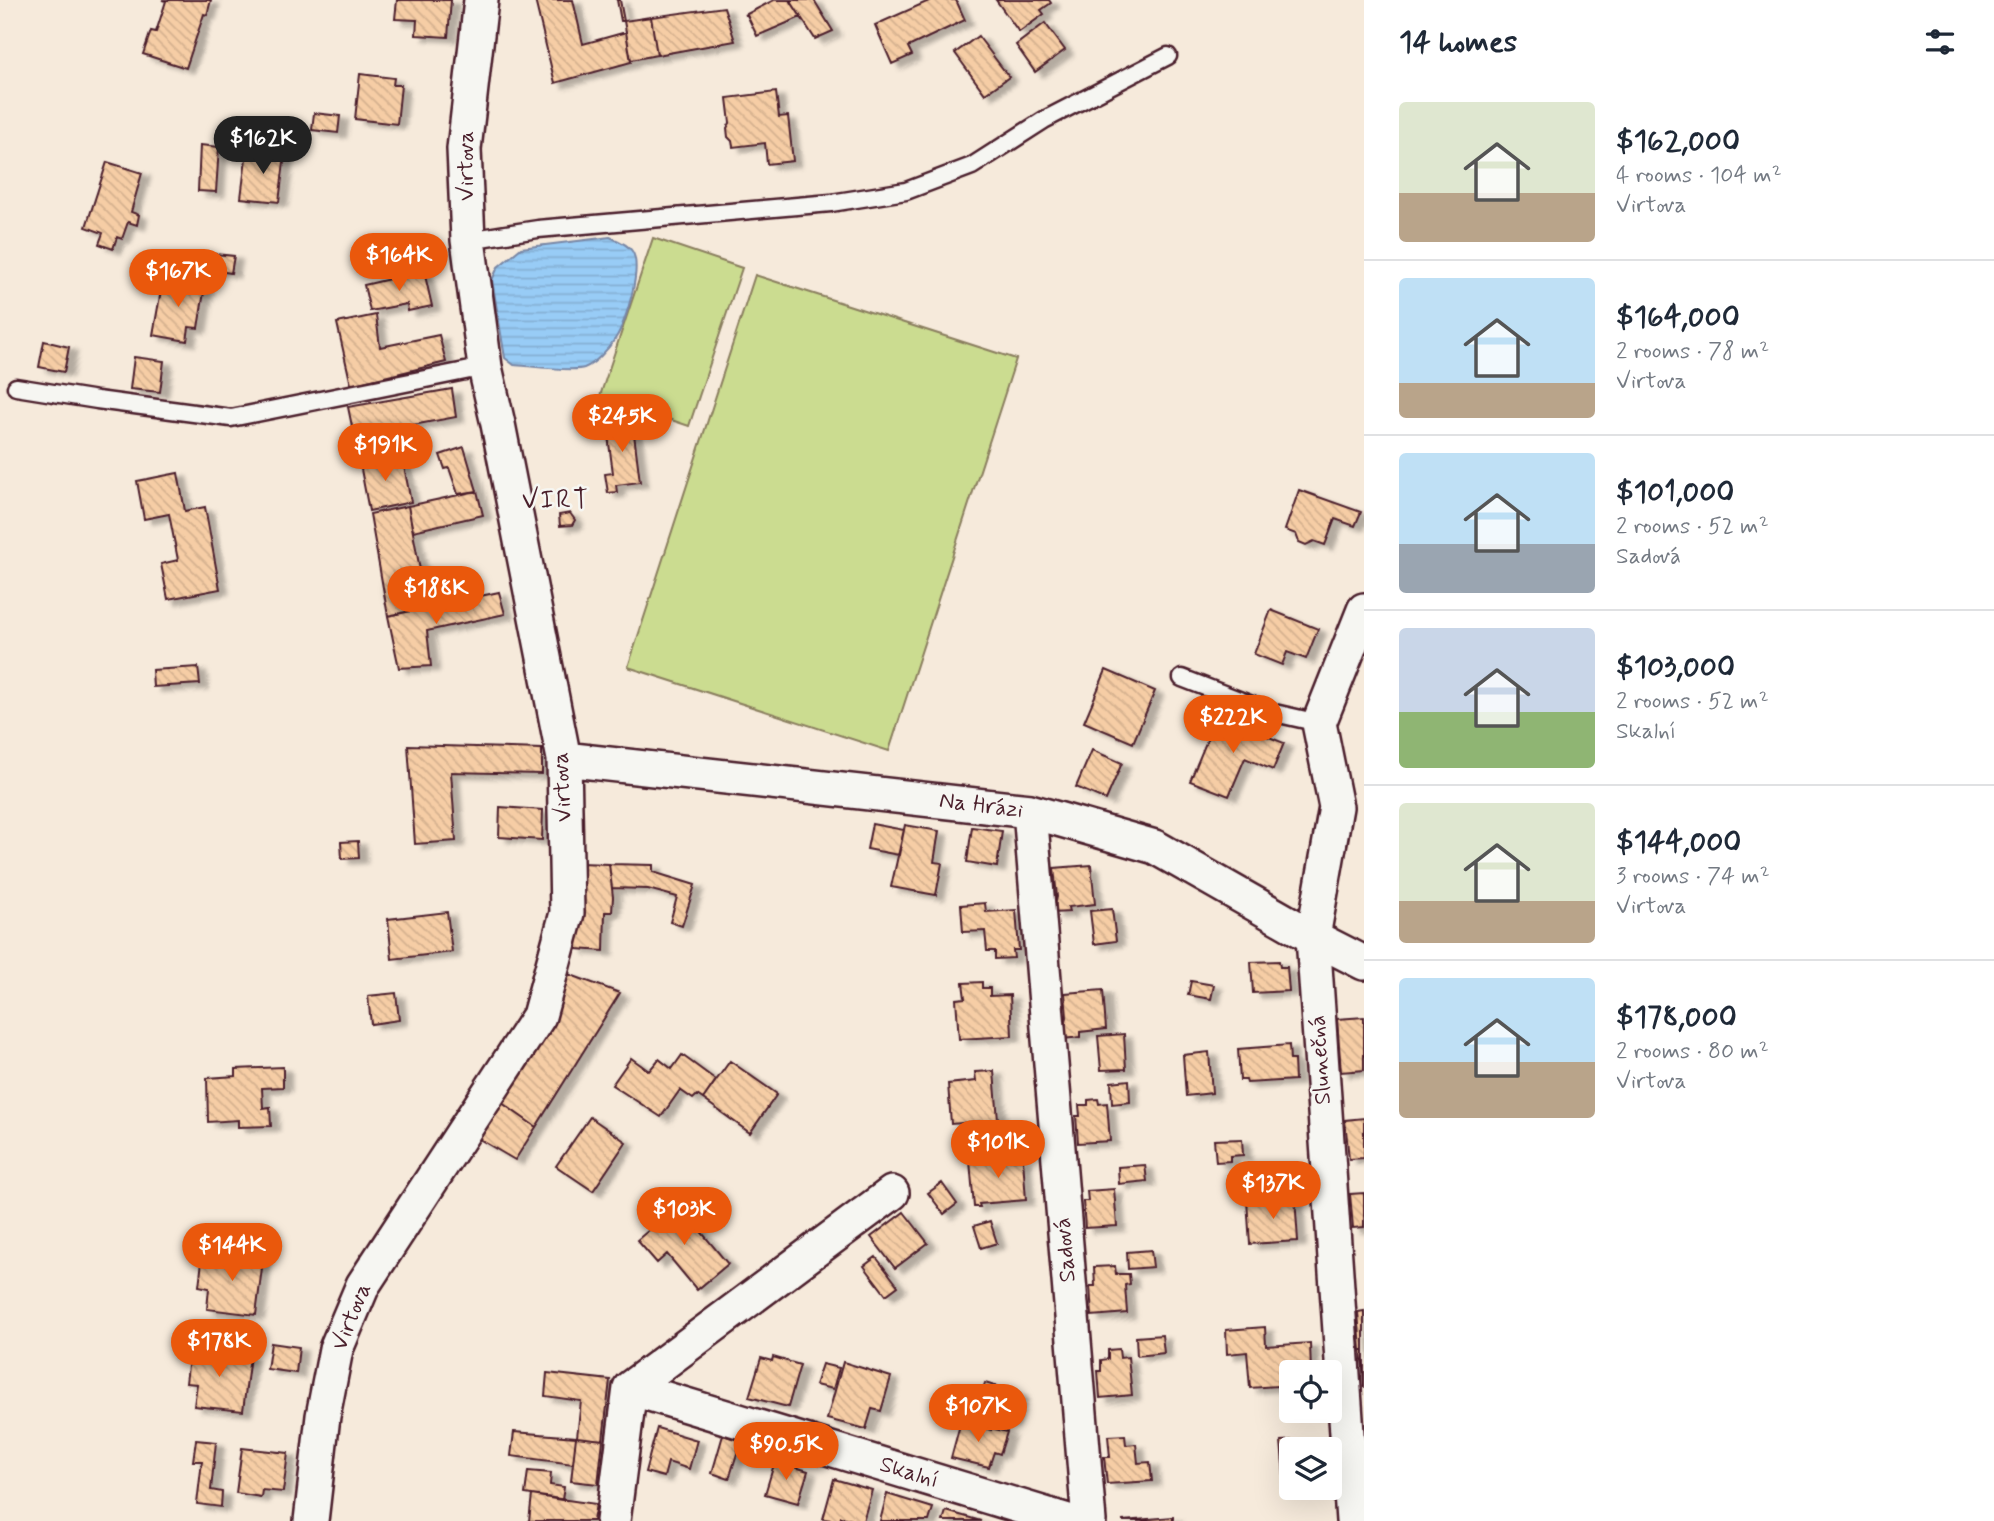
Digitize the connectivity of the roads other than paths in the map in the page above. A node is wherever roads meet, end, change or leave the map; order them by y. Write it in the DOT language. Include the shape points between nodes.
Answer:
graph roads {
  1 [pos="481,0"];
  2 [pos="1167,55"];
  3 [pos="468,240"];
  4 [pos="485,367"];
  5 [pos="16,387"];
  6 [pos="1364,610"];
  7 [pos="1182,678"];
  8 [pos="1319,723"];
  9 [pos="564,759"];
  10 [pos="1030,811"];
  11 [pos="1313,937"];
  12 [pos="1364,963"];
  13 [pos="892,1193"];
  14 [pos="630,1388"];
  15 [pos="311,1521"];
  16 [pos="614,1521"];
  17 [pos="1068,1521"];
  18 [pos="1089,1521"];
  19 [pos="1353,1521"];
  1 -- 3 [label="street, Virtova" via="464,149"];
  2 -- 3 [label="lane" via="1044,120 972,166 906,191 831,204 538,229"];
  3 -- 4 [label="street, Virtova"];
  4 -- 5 [label="lane" via="230,418"];
  4 -- 9 [label="street, Virtova"];
  6 -- 8 [label="street"];
  7 -- 8 [label="lane" via="1270,712"];
  8 -- 11 [label="street, Slunečná" via="1336,807"];
  9 -- 10 [label="street, Na Hrázi"];
  9 -- 15 [label="street, Virtova" via="567,913 539,1016 363,1285 336,1349"];
  10 -- 11 [label="street, Na Hrázi" via="1155,846"];
  10 -- 18 [label="street, Sadová"];
  11 -- 12 [label="street, Na Hrázi"];
  11 -- 19 [label="street, Slunečná"];
  13 -- 14 [label="street"];
  14 -- 16 [label="street"];
  14 -- 17 [label="street, Skalní"];
}
